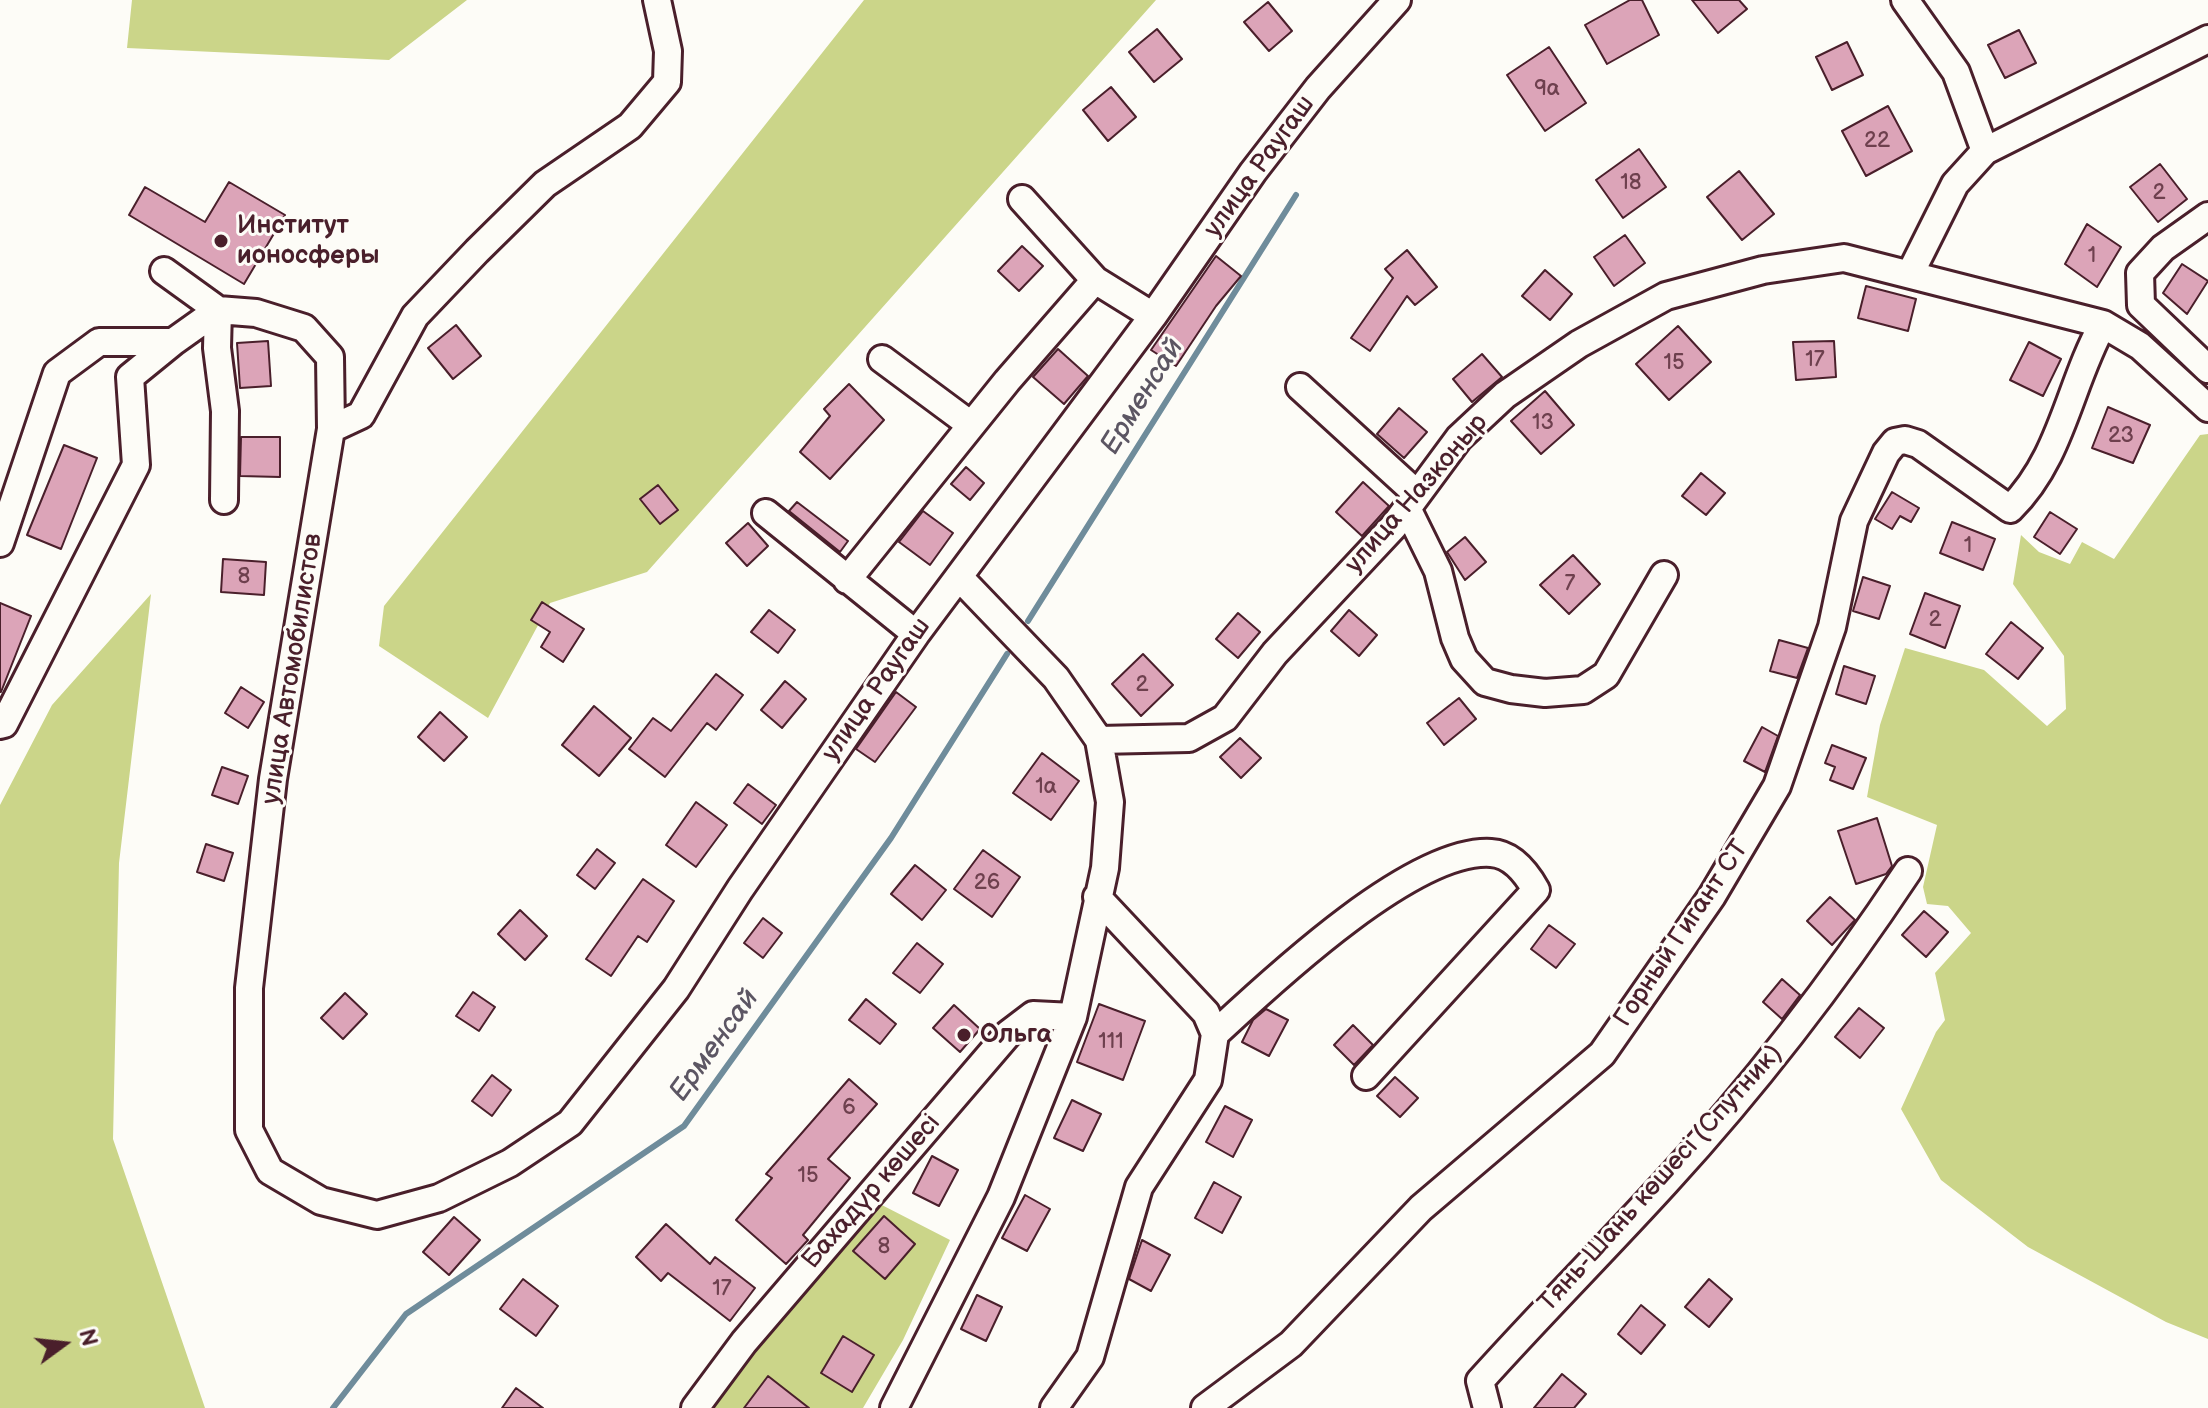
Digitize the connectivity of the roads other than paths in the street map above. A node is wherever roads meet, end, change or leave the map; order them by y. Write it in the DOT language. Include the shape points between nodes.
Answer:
graph roads {
  1 [pos="1397,0"];
  2 [pos="1905,0"];
  3 [pos="660,1"];
  4 [pos="2208,39"];
  5 [pos="1985,151"];
  6 [pos="1022,199"];
  7 [pos="2208,216"];
  8 [pos="164,271"];
  9 [pos="1910,274"];
  10 [pos="1095,280"];
  11 [pos="218,310"];
  12 [pos="1153,316"];
  13 [pos="2103,324"];
  14 [pos="173,342"];
  15 [pos="882,359"];
  16 [pos="2208,369"];
  17 [pos="1300,387"];
  18 [pos="2208,408"];
  19 [pos="971,425"];
  20 [pos="331,429"];
  21 [pos="224,500"];
  22 [pos="1412,501"];
  23 [pos="766,513"];
  24 [pos="0,543"];
  25 [pos="1664,575"];
  26 [pos="959,577"];
  27 [pos="847,580"];
  28 [pos="916,634"];
  29 [pos="0,725"];
  30 [pos="1099,740"];
  31 [pos="1908,871"];
  32 [pos="1097,897"];
  33 [pos="1073,1017"];
  34 [pos="1215,1034"];
  35 [pos="1366,1076"];
  36 [pos="270,1171"];
  37 [pos="695,1408"];
  38 [pos="894,1408"];
  39 [pos="1054,1408"];
  40 [pos="1205,1408"];
  41 [pos="1487,1408"];
  1 -- 12 [label="street, улица Раугаш" via="1318,88 1253,172"];
  2 -- 5 [label="street" via="1956,72"];
  3 -- 20 [label="street" via="667,82 630,126 545,184 477,251 415,316 361,415"];
  4 -- 5 [label="street"];
  5 -- 9 [label="street" via="1955,184"];
  6 -- 10 [label="street"];
  7 -- 16 [label="street" via="2163,248 2140,273 2141,305"];
  8 -- 11 [label="street"];
  9 -- 13 [label="street, улица Назконыр"];
  9 -- 22 [label="street, улица Назконыр" via="1844,258 1763,270 1666,296 1579,344 1505,395 1459,438"];
  10 -- 12 [label="street"];
  10 -- 19 [label="street"];
  11 -- 14 [label="street"];
  11 -- 20 [label="street, улица Автомобилистов" via="256,313 304,328 330,357"];
  11 -- 21 [label="street"];
  12 -- 26 [label="street, улица Раугаш"];
  13 -- 18 [label="street, улица Назконыр" via="2140,346"];
  13 -- 40 [label="street, Горный Гигант СТ" via="2050,454 2026,494 2010,509 1918,444 1895,442 1854,521 1832,627 1777,786 1712,896 1602,1054 1421,1208 1291,1344"];
  14 -- 24 [label="street" via="99,342 57,373"];
  14 -- 29 [label="street" via="130,377 136,465"];
  15 -- 19 [label="street"];
  17 -- 22 [label="street"];
  19 -- 27 [label="street"];
  20 -- 36 [label="street, улица Автомобилистов" via="273,779 249,988 249,1130"];
  22 -- 25 [label="street" via="1455,638 1464,659 1485,682 1545,693 1583,690 1606,675"];
  22 -- 30 [label="street, улица Назконыр" via="1275,653 1225,718 1189,738"];
  23 -- 27 [label="street"];
  26 -- 28 [label="street, улица Раугаш"];
  26 -- 30 [label="street" via="1056,678"];
  27 -- 28 [label="street"];
  28 -- 36 [label="street, улица Раугаш" via="748,875 676,989 570,1123 510,1163 439,1198 377,1215 321,1201"];
  30 -- 32 [label="street" via="1110,802"];
  31 -- 41 [label="street, Тянь-Шань көшесі (Спутник)" via="1847,962 1746,1090 1480,1381"];
  32 -- 33 [label="street"];
  32 -- 34 [label="street" via="1206,1013"];
  33 -- 37 [label="street, Бахадүр көшесі" via="1033,1015 1008,1034 744,1342"];
  33 -- 38 [label="street" via="1001,1197"];
  34 -- 35 [label="street" via="1318,944 1415,874 1465,855 1494,853 1512,860 1536,890"];
  34 -- 39 [label="street" via="1208,1080 1139,1187 1090,1357"];
}
